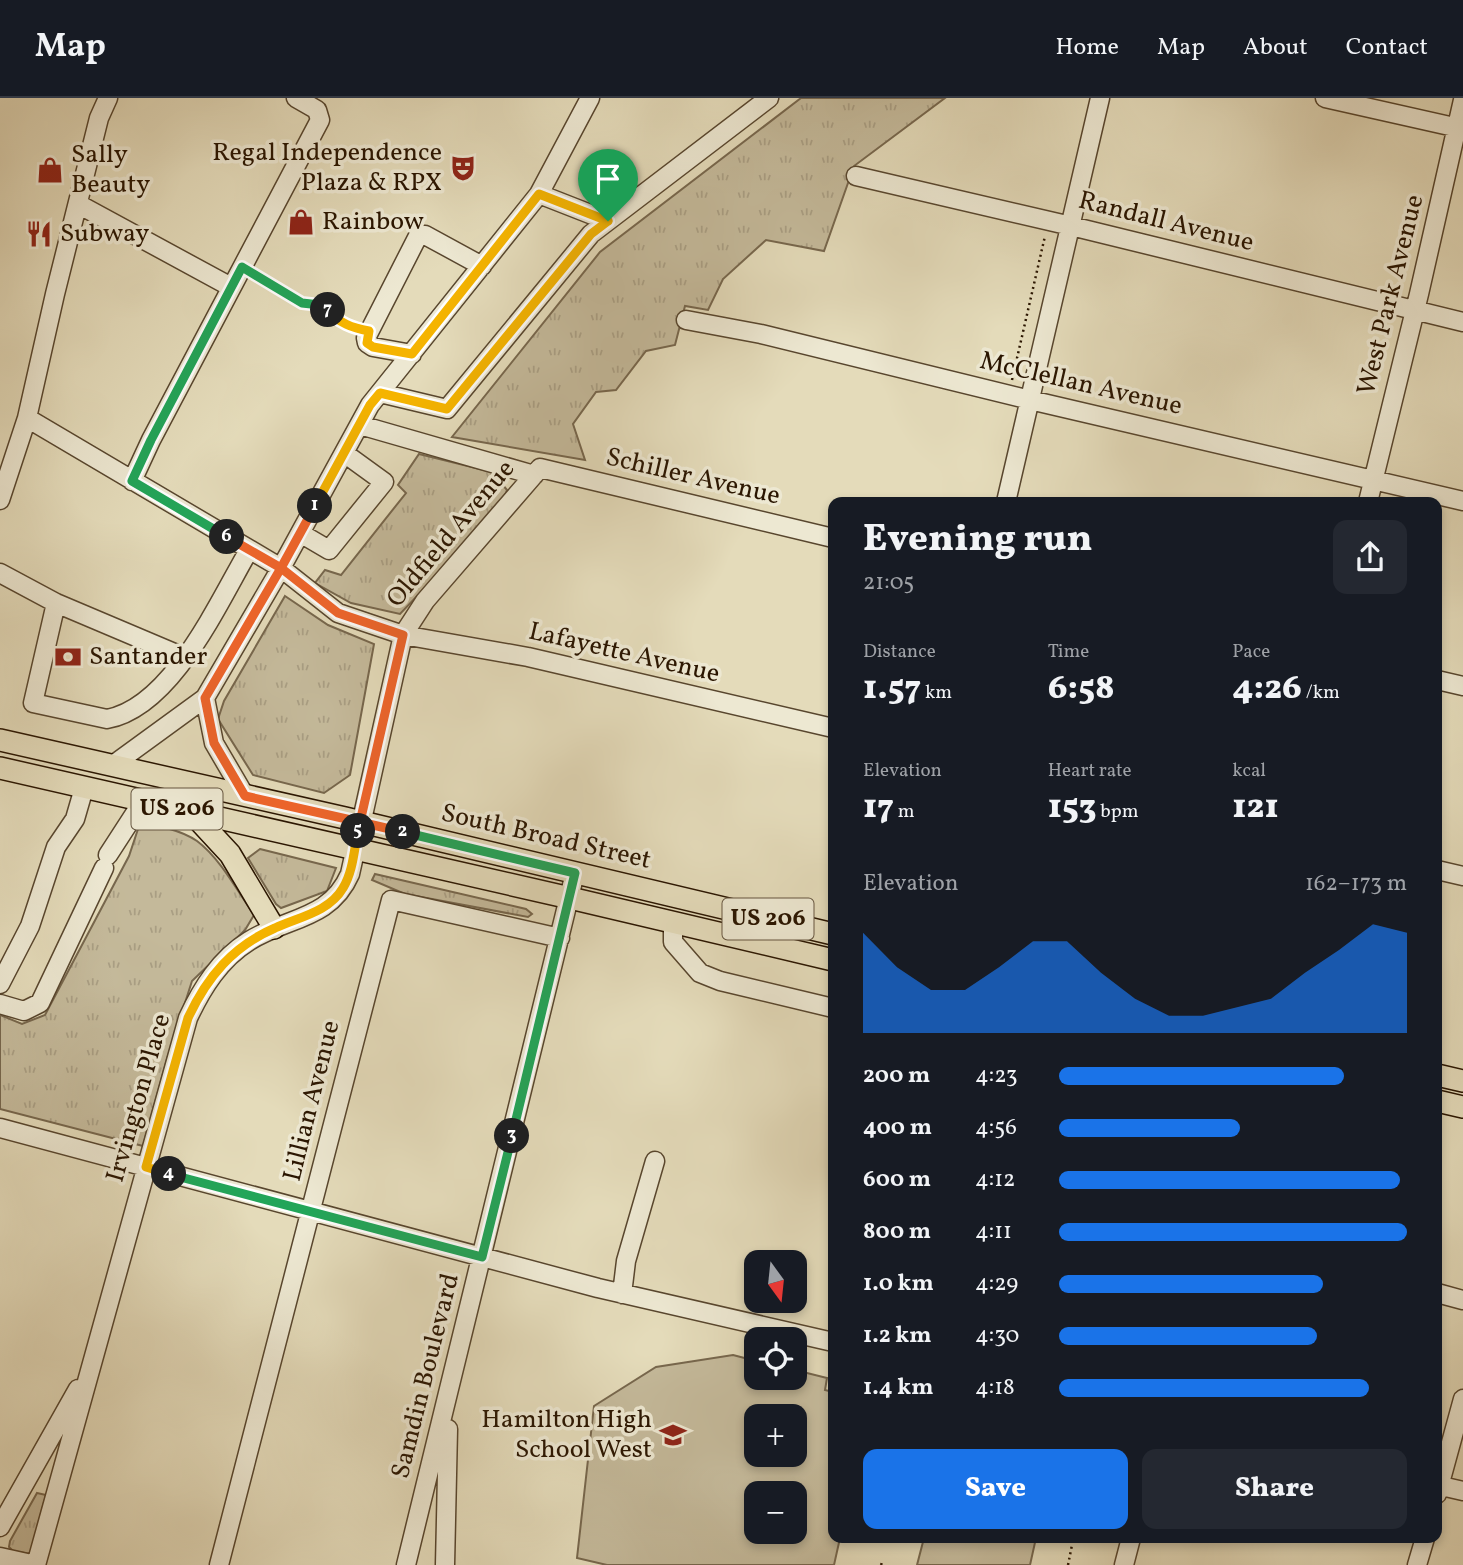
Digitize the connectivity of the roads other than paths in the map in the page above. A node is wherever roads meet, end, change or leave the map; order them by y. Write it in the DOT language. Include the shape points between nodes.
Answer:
graph roads {
  1 [pos="108,98"];
  2 [pos="296,98"];
  3 [pos="590,98"];
  4 [pos="769,98"];
  5 [pos="1100,98"];
  6 [pos="1325,98"];
  7 [pos="1463,100"];
  8 [pos="1460,128"];
  9 [pos="856,176"];
  10 [pos="539,194"];
  11 [pos="78,204"];
  12 [pos="608,221"];
  13 [pos="1070,226"];
  14 [pos="482,266"];
  15 [pos="232,287"];
  16 [pos="1415,311"];
  17 [pos="686,320"];
  18 [pos="1463,322"];
  19 [pos="412,354"];
  20 [pos="380,393"];
  21 [pos="1030,400"];
  22 [pos="27,418"];
  23 [pos="359,425"];
  24 [pos="344,453"];
  25 [pos="5,472"];
  26 [pos="537,472"];
  27 [pos="1373,479"];
  28 [pos="132,481"];
  29 [pos="1007,497"];
  30 [pos="1369,497"];
  31 [pos="0,500"];
  32 [pos="1463,501"];
  33 [pos="300,533"];
  34 [pos="828,537"];
  35 [pos="249,550"];
  36 [pos="281,568"];
  37 [pos="0,573"];
  38 [pos="56,603"];
  39 [pos="403,635"];
  40 [pos="186,658"];
  41 [pos="1442,681"];
  42 [pos="1463,687"];
  43 [pos="205,698"];
  44 [pos="828,728"];
  45 [pos="0,740"];
  46 [pos="113,765"];
  47 [pos="0,768"];
  48 [pos="84,788"];
  49 [pos="245,796"];
  50 [pos="143,801"];
  51 [pos="191,813"];
  52 [pos="360,822"];
  53 [pos="354,849"];
  54 [pos="1442,871"];
  55 [pos="575,873"];
  56 [pos="1463,876"];
  57 [pos="570,898"];
  58 [pos="673,923"];
  59 [pos="274,928"];
  60 [pos="828,933"];
  61 [pos="560,937"];
  62 [pos="828,959"];
  63 [pos="0,984"];
  64 [pos="0,1004"];
  65 [pos="828,1007"];
  66 [pos="1442,1075"];
  67 [pos="1463,1081"];
  68 [pos="1442,1102"];
  69 [pos="1463,1107"];
  70 [pos="0,1128"];
  71 [pos="655,1161"];
  72 [pos="146,1167"];
  73 [pos="311,1211"];
  74 [pos="482,1257"];
  75 [pos="622,1294"];
  76 [pos="1442,1294"];
  77 [pos="1463,1300"];
  78 [pos="828,1341"];
  79 [pos="91,1365"];
  80 [pos="448,1394"];
  81 [pos="1463,1399"];
  82 [pos="1442,1474"];
  83 [pos="1442,1488"];
  84 [pos="1463,1491"];
  85 [pos="0,1527"];
  86 [pos="1129,1543"];
  87 [pos="1424,1543"];
  88 [pos="0,1557"];
  89 [pos="36,1565"];
  90 [pos="219,1565"];
  91 [pos="407,1565"];
  92 [pos="445,1565"];
  93 [pos="1124,1565"];
  94 [pos="1417,1565"];
  1 -- 11 [label="street"];
  2 -- 15 [label="street" via="317,110 320,120"];
  3 -- 10 [label="street"];
  4 -- 12 [label="street"];
  5 -- 13 [label="street"];
  6 -- 8 [label="street"];
  7 -- 8 [label="street, West Park Avenue"];
  8 -- 16 [label="street, West Park Avenue"];
  9 -- 13 [label="street, Randall Avenue"];
  10 -- 12 [label="street"];
  10 -- 14 [label="street"];
  11 -- 15 [label="street"];
  11 -- 22 [label="street"];
  12 -- 20 [label="street" via="591,234 447,409"];
  13 -- 16 [label="street, Randall Avenue"];
  13 -- 21 [label="street"];
  14 -- 19 [label="street"];
  14 -- 19 [label="street" via="418,236 367,343"];
  15 -- 28 [label="street"];
  16 -- 18 [label="street, Randall Avenue"];
  16 -- 27 [label="street, West Park Avenue"];
  17 -- 21 [label="street, McClellan Avenue"];
  19 -- 20 [label="street"];
  20 -- 23 [label="street"];
  21 -- 27 [label="street, McClellan Avenue"];
  21 -- 29 [label="street"];
  22 -- 25 [label="street"];
  22 -- 28 [label="street, Lafayette Avenue"];
  23 -- 24 [label="street"];
  23 -- 26 [label="street, Schiller Avenue"];
  24 -- 33 [label="street"];
  24 -- 33 [label="street" via="384,482 328,550"];
  25 -- 31 [label="street"];
  26 -- 34 [label="street, Schiller Avenue"];
  26 -- 39 [label="street, Oldfield Avenue" via="425,601"];
  27 -- 30 [label="street, West Park Avenue"];
  27 -- 32 [label="street, McClellan Avenue"];
  28 -- 35 [label="street, Lafayette Avenue"];
  33 -- 36 [label="street"];
  35 -- 36 [label="street, Lafayette Avenue"];
  35 -- 40 [label="street"];
  36 -- 39 [label="street, Lafayette Avenue" via="338,613"];
  36 -- 43 [label="street"];
  37 -- 38 [label="street"];
  38 -- 40 [label="street"];
  38 -- 40 [label="street" via="33,702 107,719 118,717 162,686"];
  39 -- 44 [label="street, Lafayette Avenue" via="528,657"];
  39 -- 52 [label="street, Irvington Place"];
  41 -- 42 [label="street"];
  43 -- 46 [label="street"];
  43 -- 49 [label="street" via="214,743"];
  45 -- 46 [label="main road, South Broad Street / US 206"];
  46 -- 49 [label="main road, South Broad Street / US 206"];
  47 -- 48 [label="main road, South Broad Street / US 206"];
  48 -- 50 [label="main road, South Broad Street / US 206"];
  48 -- 63 [label="street" via="75,819 56,847 30,926"];
  49 -- 52 [label="main road, South Broad Street / US 206"];
  50 -- 51 [label="main road, South Broad Street / US 206"];
  50 -- 64 [label="street" via="106,862 40,1003 24,1011"];
  51 -- 53 [label="main road, South Broad Street / US 206"];
  51 -- 59 [label="main road" via="230,853"];
  52 -- 53 [label="street, Irvington Place"];
  52 -- 55 [label="main road, South Broad Street / US 206"];
  53 -- 57 [label="main road, South Broad Street / US 206"];
  53 -- 59 [label="street, Irvington Place" via="350,874 334,900"];
  54 -- 56 [label="street"];
  55 -- 57 [label="street, Samdin Boulevard"];
  55 -- 60 [label="main road, South Broad Street / US 206"];
  57 -- 58 [label="main road, South Broad Street / US 206"];
  57 -- 61 [label="street, Samdin Boulevard"];
  58 -- 62 [label="main road, South Broad Street / US 206"];
  58 -- 65 [label="street" via="673,942 700,973"];
  59 -- 72 [label="street, Irvington Place" via="229,957 198,995"];
  61 -- 73 [label="street, Lillian Avenue" via="391,900"];
  61 -- 74 [label="street, Samdin Boulevard"];
  66 -- 67 [label="main road"];
  68 -- 69 [label="main road"];
  70 -- 72 [label="street"];
  71 -- 75 [label="street" via="626,1261"];
  72 -- 73 [label="street"];
  72 -- 79 [label="street, Irvington Place"];
  73 -- 74 [label="street"];
  73 -- 90 [label="street, Lillian Avenue"];
  74 -- 75 [label="street"];
  74 -- 80 [label="street, Samdin Boulevard"];
  75 -- 78 [label="street"];
  76 -- 77 [label="street"];
  79 -- 85 [label="street"];
  79 -- 89 [label="street, Irvington Place"];
  80 -- 91 [label="street, Samdin Boulevard"];
  80 -- 92 [label="street"];
  81 -- 82 [label="street"];
  83 -- 84 [label="street"];
  86 -- 93 [label="street"];
  87 -- 94 [label="street"];
  88 -- 89 [label="street"];
}
